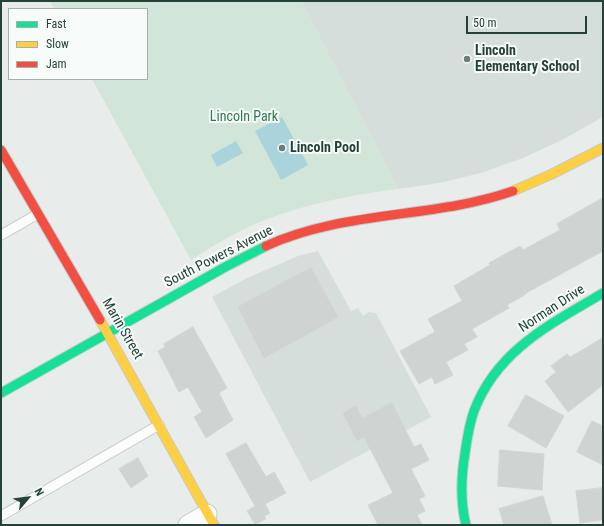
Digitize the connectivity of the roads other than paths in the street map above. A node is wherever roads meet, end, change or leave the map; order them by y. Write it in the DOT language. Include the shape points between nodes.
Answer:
graph roads {
  1 [pos="603,148"];
  2 [pos="1,150"];
  3 [pos="38,214"];
  4 [pos="1,235"];
  5 [pos="603,293"];
  6 [pos="107,331"];
  7 [pos="1,394"];
  8 [pos="159,425"];
  9 [pos="1,516"];
  10 [pos="211,520"];
  11 [pos="188,525"];
  12 [pos="466,525"];
  1 -- 6 [label="street, South Powers Avenue" via="544,179 490,199 432,211 338,224 300,233 237,260"];
  2 -- 3 [label="street, Marin Street"];
  3 -- 4 [label="lane"];
  3 -- 6 [label="street, Marin Street"];
  5 -- 12 [label="street, Norman Drive" via="533,336 506,361 483,392 468,432 464,460 462,490"];
  6 -- 7 [label="street, South Powers Avenue"];
  6 -- 8 [label="street, Marin Street"];
  8 -- 9 [label="lane"];
  8 -- 10 [label="street, Marin Street"];
  10 -- 11 [label="street"];
}
